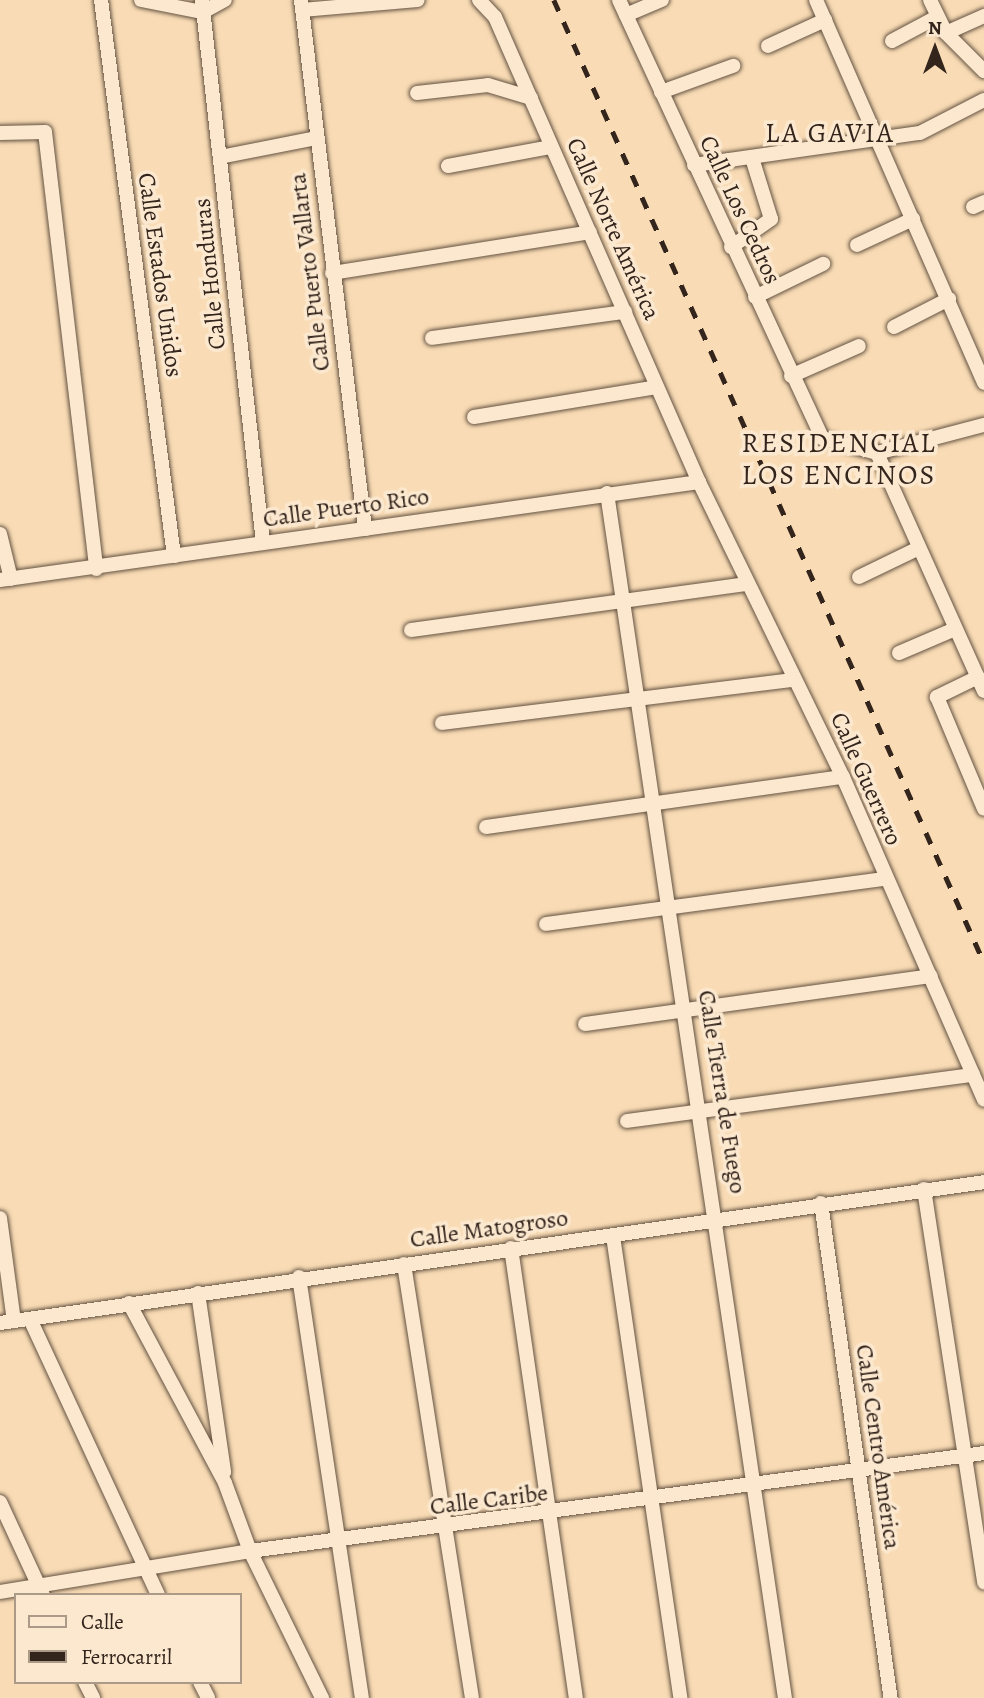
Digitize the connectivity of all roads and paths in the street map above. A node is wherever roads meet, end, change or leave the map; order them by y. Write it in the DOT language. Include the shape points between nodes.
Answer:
graph roads {
  1 [pos="101,0"];
  2 [pos="141,0"];
  3 [pos="225,0"];
  4 [pos="418,0"];
  5 [pos="479,0"];
  6 [pos="620,0"];
  7 [pos="662,0"];
  8 [pos="816,0"];
  9 [pos="930,0"];
  10 [pos="302,5"];
  11 [pos="203,6"];
  12 [pos="626,15"];
  13 [pos="984,16"];
  14 [pos="937,17"];
  15 [pos="825,20"];
  16 [pos="946,33"];
  17 [pos="892,41"];
  18 [pos="768,46"];
  19 [pos="733,66"];
  20 [pos="984,71"];
  21 [pos="661,92"];
  22 [pos="418,93"];
  23 [pos="531,98"];
  24 [pos="984,100"];
  25 [pos="0,133"];
  26 [pos="317,138"];
  27 [pos="875,142"];
  28 [pos="551,147"];
  29 [pos="220,156"];
  30 [pos="752,158"];
  31 [pos="694,165"];
  32 [pos="448,166"];
  33 [pos="914,219"];
  34 [pos="590,232"];
  35 [pos="857,245"];
  36 [pos="731,247"];
  37 [pos="823,264"];
  38 [pos="332,273"];
  39 [pos="755,297"];
  40 [pos="949,299"];
  41 [pos="625,312"];
  42 [pos="894,327"];
  43 [pos="432,338"];
  44 [pos="859,346"];
  45 [pos="791,376"];
  46 [pos="984,383"];
  47 [pos="657,387"];
  48 [pos="474,417"];
  49 [pos="984,425"];
  50 [pos="877,453"];
  51 [pos="699,482"];
  52 [pos="607,494"];
  53 [pos="365,529"];
  54 [pos="0,534"];
  55 [pos="263,543"];
  56 [pos="917,549"];
  57 [pos="174,556"];
  58 [pos="96,569"];
  59 [pos="859,577"];
  60 [pos="5,580"];
  61 [pos="746,584"];
  62 [pos="624,601"];
  63 [pos="955,629"];
  64 [pos="411,630"];
  65 [pos="899,653"];
  66 [pos="978,677"];
  67 [pos="794,680"];
  68 [pos="984,691"];
  69 [pos="639,699"];
  70 [pos="442,723"];
  71 [pos="843,777"];
  72 [pos="654,803"];
  73 [pos="984,809"];
  74 [pos="486,827"];
  75 [pos="885,879"];
  76 [pos="670,905"];
  77 [pos="546,924"];
  78 [pos="931,976"];
  79 [pos="687,1012"];
  80 [pos="585,1024"];
  81 [pos="973,1075"];
  82 [pos="984,1099"];
  83 [pos="701,1113"];
  84 [pos="627,1121"];
  85 [pos="984,1182"];
  86 [pos="924,1189"];
  87 [pos="821,1203"];
  88 [pos="0,1218"];
  89 [pos="719,1220"];
  90 [pos="613,1236"];
  91 [pos="511,1248"];
  92 [pos="404,1264"];
  93 [pos="299,1277"];
  94 [pos="198,1293"];
  95 [pos="129,1303"];
  96 [pos="30,1319"];
  97 [pos="7,1322"];
  98 [pos="984,1453"];
  99 [pos="962,1456"];
  100 [pos="858,1473"];
  101 [pos="225,1483"];
  102 [pos="754,1485"];
  103 [pos="650,1501"];
  104 [pos="0,1502"];
  105 [pos="547,1515"];
  106 [pos="449,1528"];
  107 [pos="341,1542"];
  108 [pos="250,1551"];
  109 [pos="145,1566"];
  110 [pos="984,1581"];
  111 [pos="40,1589"];
  112 [pos="0,1592"];
  113 [pos="158,1593"];
  114 [pos="323,1698"];
  115 [pos="362,1698"];
  116 [pos="472,1698"];
  117 [pos="576,1698"];
  118 [pos="680,1698"];
  119 [pos="785,1698"];
  120 [pos="891,1698"];
  1 -- 57 [label="street, Calle Estados Unidos"];
  2 -- 11 [label="street"];
  3 -- 11 [label="street"];
  4 -- 10 [label="street"];
  5 -- 23 [label="street, Calle Norte América" via="495,16"];
  6 -- 12 [label="street, Calle Los Cedros"];
  7 -- 12 [label="street"];
  8 -- 15 [label="street"];
  9 -- 14 [label="street"];
  10 -- 26 [label="street, Calle Puerto Vallarta"];
  11 -- 29 [label="street, Calle Honduras"];
  12 -- 21 [label="street, Calle Los Cedros"];
  13 -- 16 [label="street"];
  14 -- 16 [label="street"];
  14 -- 17 [label="street"];
  15 -- 18 [label="street"];
  15 -- 27 [label="street"];
  16 -- 20 [label="street"];
  19 -- 21 [label="street"];
  21 -- 31 [label="street, Calle Los Cedros"];
  22 -- 23 [label="street" via="488,85"];
  23 -- 28 [label="street, Calle Norte América"];
  24 -- 27 [label="street" via="920,133"];
  25 -- 58 [label="street" via="45,132"];
  26 -- 29 [label="street"];
  26 -- 38 [label="street, Calle Puerto Vallarta"];
  27 -- 30 [label="street"];
  27 -- 33 [label="street"];
  28 -- 32 [label="street"];
  28 -- 34 [label="street, Calle Norte América"];
  29 -- 55 [label="street, Calle Honduras"];
  30 -- 31 [label="street"];
  30 -- 36 [label="street" via="771,219"];
  31 -- 36 [label="street, Calle Los Cedros"];
  33 -- 35 [label="street"];
  33 -- 40 [label="street"];
  34 -- 38 [label="street"];
  34 -- 41 [label="street, Calle Norte América"];
  36 -- 39 [label="street, Calle Los Cedros"];
  37 -- 39 [label="street"];
  38 -- 53 [label="street, Calle Puerto Vallarta"];
  39 -- 45 [label="street, Calle Los Cedros"];
  40 -- 42 [label="street"];
  40 -- 46 [label="street"];
  41 -- 43 [label="street"];
  41 -- 47 [label="street, Calle Norte América"];
  44 -- 45 [label="street"];
  45 -- 50 [label="street, Calle Los Cedros" via="822,438"];
  47 -- 48 [label="street"];
  47 -- 51 [label="street, Calle Norte América"];
  49 -- 50 [label="street"];
  50 -- 56 [label="street"];
  51 -- 52 [label="street, Calle Puerto Rico"];
  51 -- 61 [label="street, Calle Guerrero"];
  52 -- 53 [label="street, Calle Puerto Rico"];
  52 -- 62 [label="street, Calle Tierra de Fuego"];
  53 -- 55 [label="street, Calle Puerto Rico"];
  54 -- 60 [label="street"];
  55 -- 57 [label="street, Calle Puerto Rico"];
  56 -- 59 [label="street"];
  56 -- 63 [label="street"];
  57 -- 58 [label="street, Calle Puerto Rico"];
  58 -- 60 [label="street, Calle Puerto Rico"];
  61 -- 62 [label="street"];
  61 -- 67 [label="street, Calle Guerrero"];
  62 -- 64 [label="street"];
  62 -- 69 [label="street, Calle Tierra de Fuego"];
  63 -- 65 [label="street"];
  63 -- 66 [label="street"];
  66 -- 68 [label="street"];
  66 -- 73 [label="street" via="937,697"];
  67 -- 69 [label="street"];
  67 -- 71 [label="street, Calle Guerrero"];
  69 -- 70 [label="street"];
  69 -- 72 [label="street, Calle Tierra de Fuego"];
  71 -- 72 [label="street"];
  71 -- 75 [label="street, Calle Guerrero"];
  72 -- 74 [label="street"];
  72 -- 76 [label="street, Calle Tierra de Fuego"];
  75 -- 76 [label="street"];
  75 -- 78 [label="street, Calle Guerrero"];
  76 -- 77 [label="street"];
  76 -- 79 [label="street, Calle Tierra de Fuego"];
  78 -- 79 [label="street"];
  78 -- 81 [label="street, Calle Guerrero"];
  79 -- 80 [label="street"];
  79 -- 83 [label="street, Calle Tierra de Fuego"];
  81 -- 82 [label="street, Calle Guerrero"];
  81 -- 83 [label="street"];
  83 -- 84 [label="street"];
  83 -- 89 [label="street, Calle Tierra de Fuego"];
  85 -- 86 [label="street, Calle Matogroso"];
  86 -- 87 [label="street, Calle Matogroso"];
  86 -- 99 [label="street"];
  87 -- 89 [label="street, Calle Matogroso"];
  87 -- 100 [label="street, Calle Centro América"];
  88 -- 97 [label="street"];
  89 -- 90 [label="street, Calle Matogroso"];
  89 -- 102 [label="street, Calle Tierra de Fuego"];
  90 -- 91 [label="street, Calle Matogroso"];
  90 -- 103 [label="street"];
  91 -- 92 [label="street, Calle Matogroso"];
  91 -- 105 [label="street"];
  92 -- 93 [label="street, Calle Matogroso"];
  92 -- 106 [label="street"];
  93 -- 94 [label="street, Calle Matogroso"];
  93 -- 107 [label="street"];
  94 -- 95 [label="street, Calle Matogroso"];
  94 -- 101 [label="street"];
  95 -- 96 [label="street, Calle Matogroso"];
  95 -- 101 [label="street"];
  96 -- 97 [label="street, Calle Matogroso"];
  96 -- 109 [label="street"];
  98 -- 99 [label="street, Calle Caribe"];
  99 -- 100 [label="street, Calle Caribe"];
  99 -- 110 [label="street"];
  100 -- 102 [label="street, Calle Caribe"];
  100 -- 120 [label="street, Calle Centro América"];
  101 -- 108 [label="street"];
  102 -- 103 [label="street, Calle Caribe"];
  102 -- 119 [label="street, Calle Tierra de Fuego"];
  103 -- 105 [label="street, Calle Caribe"];
  103 -- 118 [label="street"];
  104 -- 111 [label="street"];
  105 -- 106 [label="street, Calle Caribe"];
  105 -- 117 [label="street"];
  106 -- 107 [label="street, Calle Caribe"];
  106 -- 116 [label="street"];
  107 -- 108 [label="street, Calle Caribe"];
  107 -- 115 [label="street"];
  108 -- 109 [label="street, Calle Caribe"];
  108 -- 114 [label="street"];
  109 -- 111 [label="street, Calle Caribe"];
  109 -- 113 [label="street"];
  111 -- 112 [label="street, Calle Caribe"];
}
